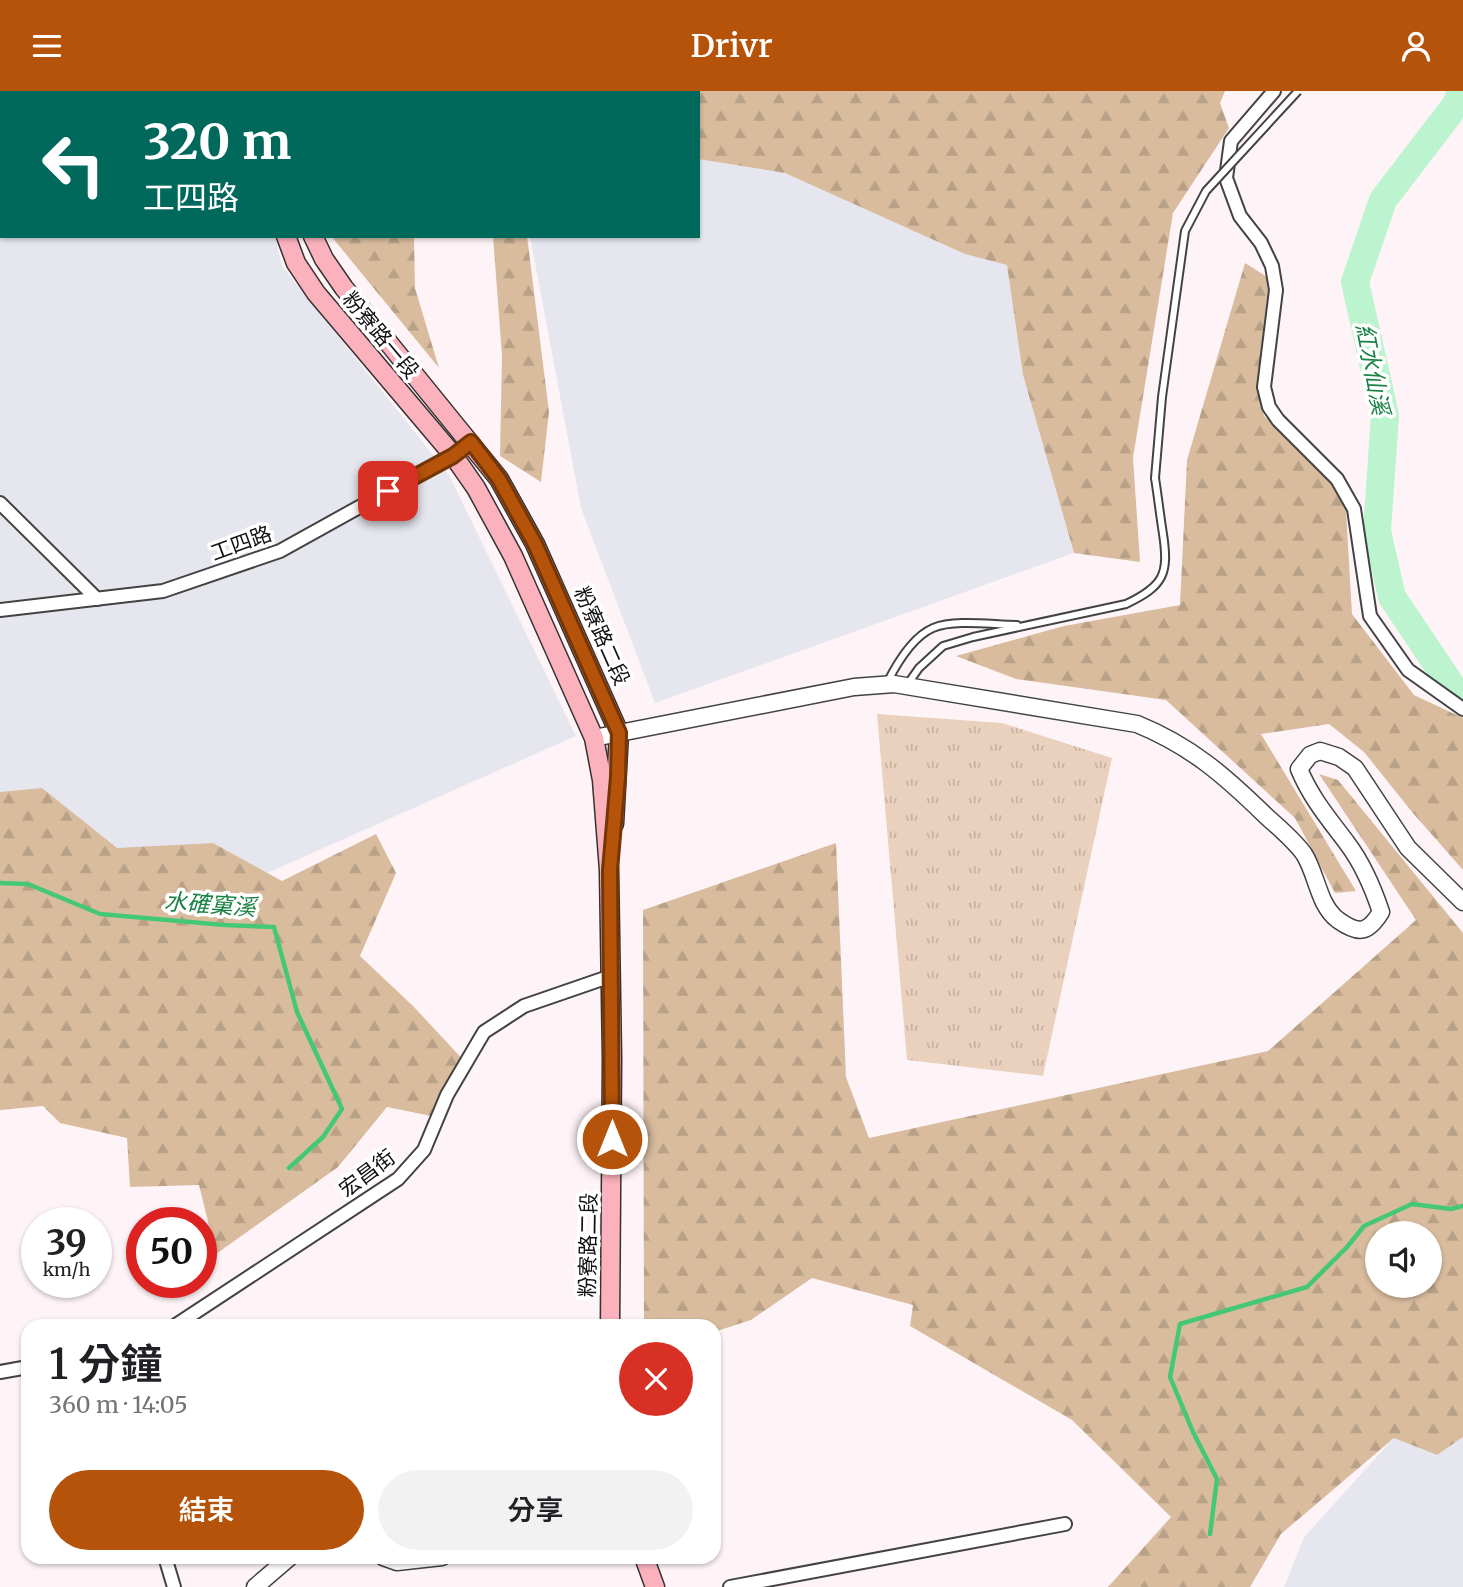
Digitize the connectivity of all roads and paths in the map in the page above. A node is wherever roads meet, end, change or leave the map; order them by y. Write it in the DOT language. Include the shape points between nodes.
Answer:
graph roads {
  1 [pos="1274,91"];
  2 [pos="1298,91"];
  3 [pos="287,238"];
  4 [pos="314,238"];
  5 [pos="471,442"];
  6 [pos="453,456"];
  7 [pos="0,503"];
  8 [pos="97,599"];
  9 [pos="0,610"];
  10 [pos="1033,624"];
  11 [pos="887,685"];
  12 [pos="906,686"];
  13 [pos="1463,709"];
  14 [pos="619,733"];
  15 [pos="594,738"];
  16 [pos="610,870"];
  17 [pos="1463,902"];
  18 [pos="611,977"];
  19 [pos="185,1319"];
  20 [pos="610,1319"];
  21 [pos="21,1368"];
  22 [pos="0,1372"];
  23 [pos="1065,1524"];
  24 [pos="168,1564"];
  25 [pos="282,1564"];
  26 [pos="647,1564"];
  27 [pos="174,1587"];
  28 [pos="255,1587"];
  29 [pos="655,1587"];
  30 [pos="730,1587"];
  1 -- 13 [label="street" via="1231,141 1226,178 1240,216 1272,266 1276,290 1264,387 1269,407 1337,479 1354,509 1370,616 1408,670"];
  2 -- 10 [label="lane, bridge" via="1206,191 1185,231 1155,478 1166,568 1157,584 1126,604"];
  3 -- 6 [label="main road, 粉寮路一段" via="296,263 316,293"];
  4 -- 5 [label="main road, 粉寮路一段" via="344,288"];
  5 -- 6 [label="street, 工四路"];
  5 -- 14 [label="main road, 粉寮路二段" via="499,479 535,544"];
  6 -- 8 [label="street, 工四路" via="280,551 163,591"];
  6 -- 15 [label="main road, 粉寮路二段" via="513,556"];
  7 -- 8 [label="street"];
  8 -- 9 [label="street, 工四路"];
  10 -- 11 [label="lane" via="933,628 915,641"];
  10 -- 12 [label="lane" via="943,646"];
  11 -- 12 [label="street"];
  11 -- 14 [label="street" via="854,687"];
  12 -- 17 [label="street" via="1136,724 1167,736 1221,773 1280,829 1304,854 1336,918 1363,930 1372,926 1381,912 1374,891 1299,769 1320,751 1339,757 1355,768 1408,848"];
  14 -- 15 [label="street"];
  14 -- 16 [label="main road, 粉寮路二段"];
  15 -- 16 [label="main road, 粉寮路二段"];
  16 -- 18 [label="main road, 粉寮路二段"];
  18 -- 19 [label="street, 宏昌街" via="524,1006 484,1032 447,1095 424,1150 398,1179"];
  18 -- 20 [label="main road, 粉寮路二段"];
  21 -- 22 [label="street"];
  23 -- 30 [label="street"];
  24 -- 27 [label="street"];
  25 -- 28 [label="street"];
  26 -- 29 [label="main road"];
}
